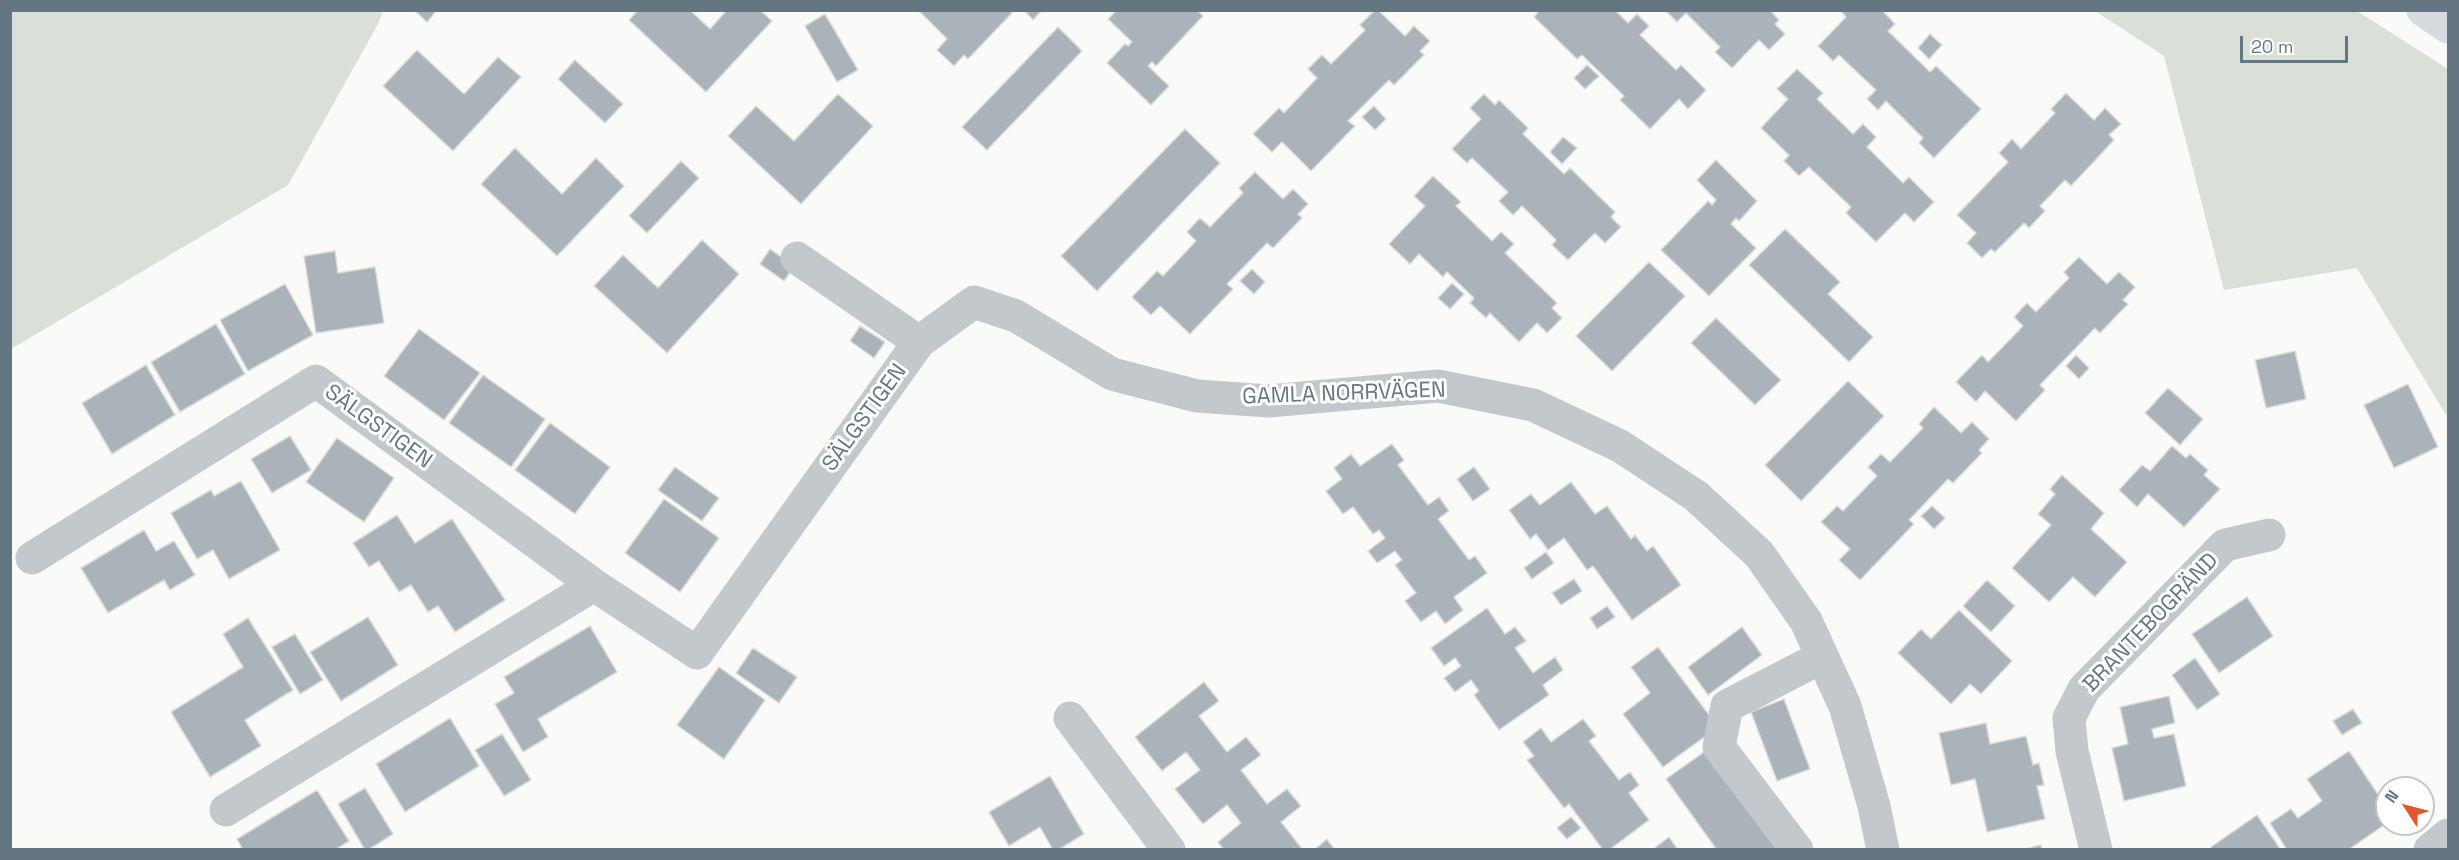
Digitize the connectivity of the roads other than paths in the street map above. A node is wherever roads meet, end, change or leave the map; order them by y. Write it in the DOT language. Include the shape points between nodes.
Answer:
graph roads {
  1 [pos="2423,10"];
  2 [pos="2448,27"];
  3 [pos="797,258"];
  4 [pos="974,302"];
  5 [pos="919,342"];
  6 [pos="2269,535"];
  7 [pos="32,558"];
  8 [pos="594,585"];
  9 [pos="1822,657"];
  10 [pos="1070,718"];
  11 [pos="226,810"];
  12 [pos="2448,835"];
  13 [pos="1169,849"];
  14 [pos="1797,849"];
  15 [pos="1883,849"];
  16 [pos="2096,849"];
  17 [pos="2430,849"];
  1 -- 2 [label="highway"];
  3 -- 5 [label="street"];
  4 -- 5 [label="street, SÄLGSTIGEN"];
  4 -- 9 [label="street, GAMLA NORRVÄGEN" via="1016,316 1112,374 1197,396 1269,401 1438,386 1533,405 1620,446 1696,496 1759,554 1806,621"];
  5 -- 8 [label="street, SÄLGSTIGEN" via="697,653"];
  6 -- 16 [label="street, BRANTEBOGRÄND" via="2225,545 2084,689 2069,718 2072,751"];
  7 -- 8 [label="street, SÄLGSTIGEN" via="316,381"];
  8 -- 11 [label="street"];
  9 -- 14 [label="street" via="1727,706 1719,747"];
  9 -- 15 [label="street, GAMLA NORRVÄGEN" via="1845,706"];
  10 -- 13 [label="street"];
  12 -- 17 [label="street"];
}
